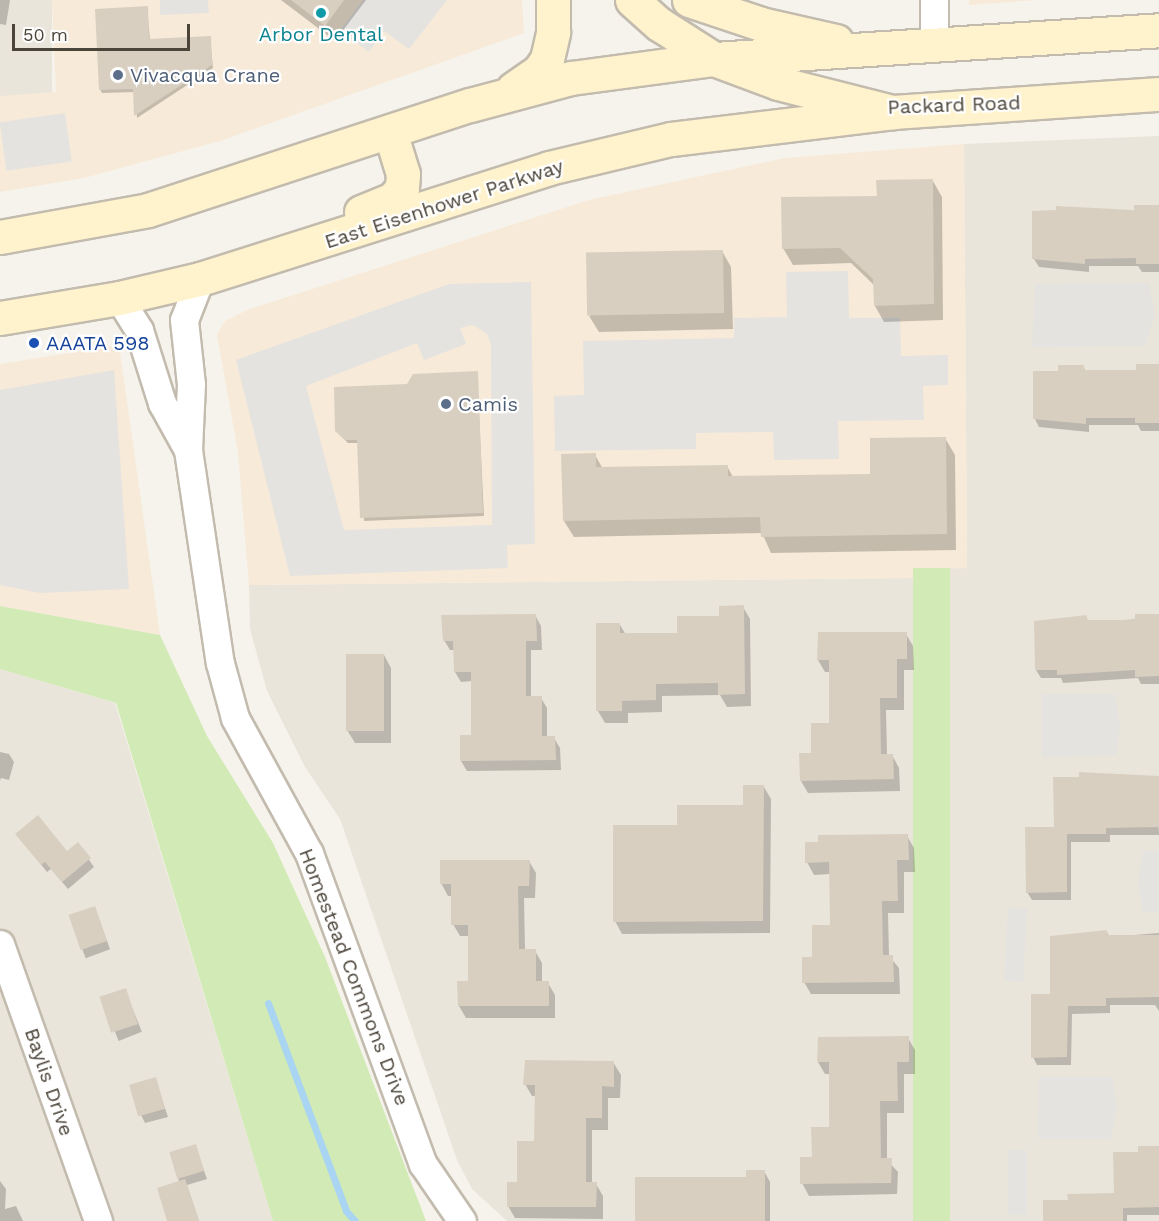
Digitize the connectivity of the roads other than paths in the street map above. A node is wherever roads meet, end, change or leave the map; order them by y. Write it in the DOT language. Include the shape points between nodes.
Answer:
graph roads {
  1 [pos="553,0"];
  2 [pos="632,0"];
  3 [pos="689,0"];
  4 [pos="934,0"];
  5 [pos="1159,30"];
  6 [pos="934,45"];
  7 [pos="873,49"];
  8 [pos="714,59"];
  9 [pos="1159,94"];
  10 [pos="502,97"];
  11 [pos="893,112"];
  12 [pos="390,132"];
  13 [pos="76,225"];
  14 [pos="0,237"];
  15 [pos="294,252"];
  16 [pos="0,255"];
  17 [pos="200,279"];
  18 [pos="119,298"];
  19 [pos="0,318"];
  20 [pos="188,450"];
  21 [pos="0,944"];
  22 [pos="98,1221"];
  23 [pos="462,1221"];
  1 -- 10 [label="main road" via="552,40 547,59 539,71"];
  2 -- 8 [label="main road, Packard Road" via="659,24"];
  3 -- 7 [label="main road" via="761,24"];
  4 -- 6 [label="street"];
  5 -- 6 [label="main road"];
  6 -- 7 [label="main road"];
  7 -- 8 [label="main road"];
  8 -- 10 [label="main road" via="572,78"];
  8 -- 11 [label="main road, Packard Road" via="778,83"];
  9 -- 11 [label="main road, Packard Road"];
  10 -- 12 [label="main road"];
  11 -- 15 [label="main road, East Eisenhower Parkway" via="671,139 549,168"];
  12 -- 13 [label="main road" via="208,193"];
  12 -- 15 [label="main road" via="403,174 402,188 393,199 324,225"];
  13 -- 14 [label="main road"];
  13 -- 16 [label="main road" via="54,241"];
  15 -- 17 [label="main road, East Eisenhower Parkway"];
  17 -- 18 [label="main road, East Eisenhower Parkway"];
  17 -- 20 [label="street, Homestead Commons Drive" via="184,320 191,384"];
  18 -- 19 [label="main road, East Eisenhower Parkway"];
  18 -- 20 [label="street, Homestead Commons Drive" via="139,330 162,403"];
  20 -- 23 [label="street, Homestead Commons Drive" via="220,663 235,718 309,853 423,1164"];
  21 -- 22 [label="street, Baylis Drive"];
}
